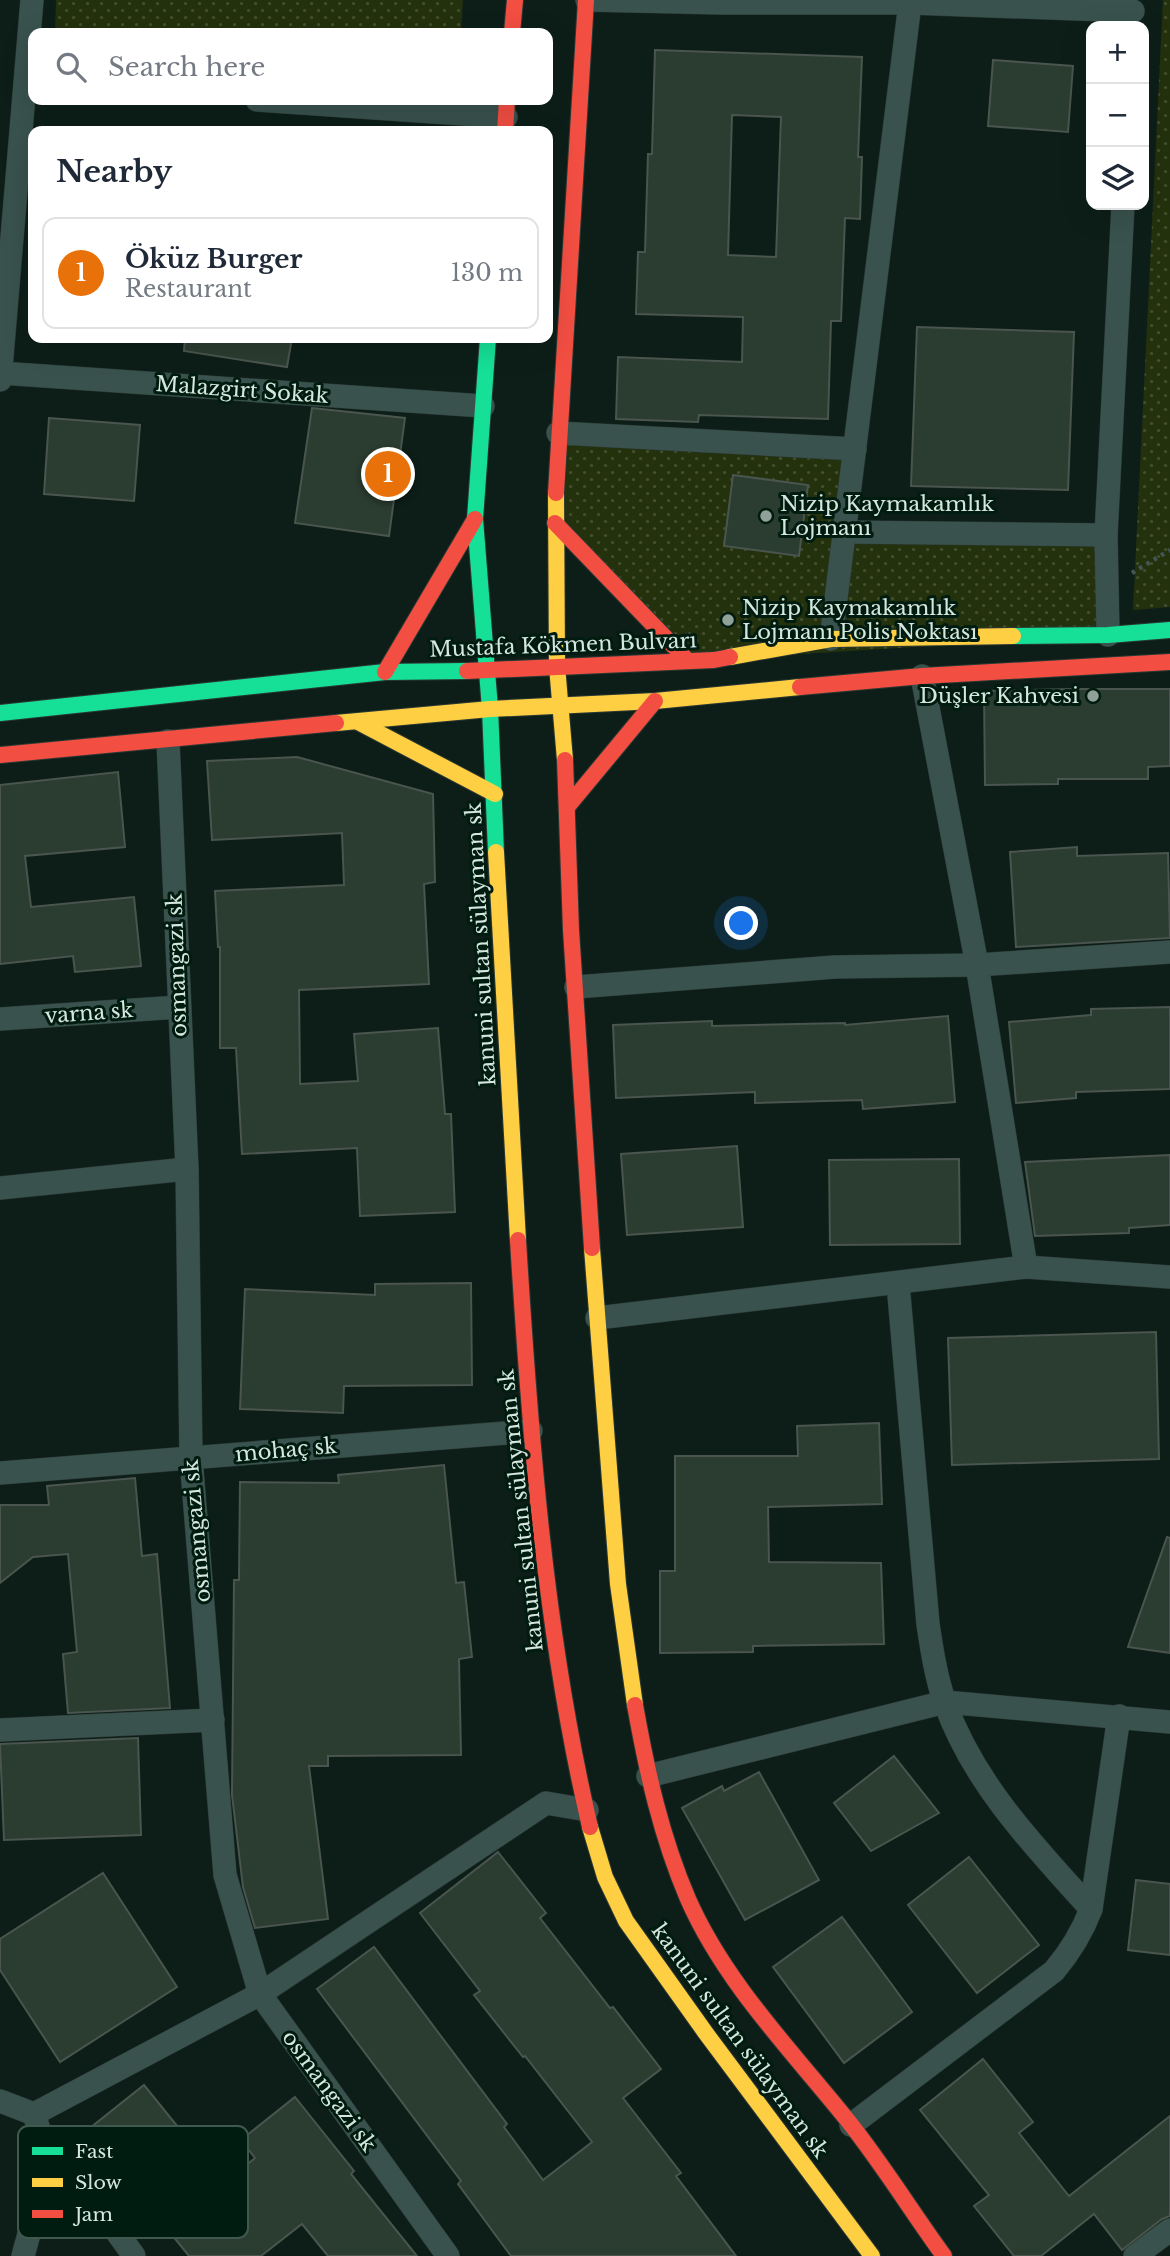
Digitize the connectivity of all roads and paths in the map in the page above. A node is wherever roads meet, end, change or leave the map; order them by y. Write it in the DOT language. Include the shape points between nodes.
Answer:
graph roads {
  1 [pos="32,0"];
  2 [pos="515,0"];
  3 [pos="587,0"];
  4 [pos="910,3"];
  5 [pos="1133,12"];
  6 [pos="31,28"];
  7 [pos="512,28"];
  8 [pos="28,95"];
  9 [pos="335,105"];
  10 [pos="506,116"];
  11 [pos="1123,210"];
  12 [pos="6,211"];
  13 [pos="488,343"];
  14 [pos="0,373"];
  15 [pos="0,380"];
  16 [pos="483,406"];
  17 [pos="558,433"];
  18 [pos="855,449"];
  19 [pos="475,519"];
  20 [pos="555,523"];
  21 [pos="844,532"];
  22 [pos="1106,535"];
  23 [pos="1170,550"];
  24 [pos="1107,587"];
  25 [pos="1170,629"];
  26 [pos="1108,635"];
  27 [pos="831,639"];
  28 [pos="688,661"];
  29 [pos="1170,662"];
  30 [pos="556,666"];
  31 [pos="487,671"];
  32 [pos="385,672"];
  33 [pos="922,676"];
  34 [pos="655,701"];
  35 [pos="562,706"];
  36 [pos="490,709"];
  37 [pos="0,713"];
  38 [pos="358,722"];
  39 [pos="168,741"];
  40 [pos="0,755"];
  41 [pos="495,793"];
  42 [pos="568,806"];
  43 [pos="1170,952"];
  44 [pos="977,965"];
  45 [pos="576,987"];
  46 [pos="179,1007"];
  47 [pos="0,1019"];
  48 [pos="187,1169"];
  49 [pos="0,1188"];
  50 [pos="1026,1268"];
  51 [pos="1170,1277"];
  52 [pos="898,1284"];
  53 [pos="597,1318"];
  54 [pos="530,1430"];
  55 [pos="191,1458"];
  56 [pos="0,1473"];
  57 [pos="945,1702"];
  58 [pos="1119,1716"];
  59 [pos="213,1720"];
  60 [pos="1170,1723"];
  61 [pos="0,1730"];
  62 [pos="648,1776"];
  63 [pos="587,1811"];
  64 [pos="1091,1909"];
  65 [pos="260,1994"];
  66 [pos="0,2101"];
  67 [pos="34,2114"];
  68 [pos="851,2125"];
  69 [pos="38,2126"];
  70 [pos="1170,2230"];
  71 [pos="28,2238"];
  72 [pos="121,2238"];
  73 [pos="23,2256"];
  74 [pos="134,2256"];
  75 [pos="448,2256"];
  76 [pos="872,2256"];
  77 [pos="944,2256"];
  78 [pos="1135,2256"];
  1 -- 6 [label="street"];
  2 -- 7 [label="main road"];
  3 -- 4 [label="street"];
  3 -- 17 [label="main road"];
  4 -- 5 [label="street"];
  4 -- 18 [label="street"];
  8 -- 12 [label="street"];
  9 -- 10 [label="street"];
  11 -- 22 [label="street"];
  12 -- 14 [label="street"];
  13 -- 16 [label="main road, kanuni sultan sülayman sk"];
  14 -- 15 [label="street"];
  14 -- 16 [label="street, Malazgirt Sokak"];
  16 -- 19 [label="main road, kanuni sultan sülayman sk"];
  17 -- 18 [label="street"];
  17 -- 20 [label="main road"];
  18 -- 21 [label="street"];
  19 -- 31 [label="main road, kanuni sultan sülayman sk"];
  19 -- 32 [label="main road"];
  20 -- 28 [label="main road"];
  20 -- 30 [label="main road"];
  21 -- 22 [label="street"];
  21 -- 27 [label="street"];
  22 -- 24 [label="street"];
  23 -- 24 [label="path"];
  24 -- 26 [label="street"];
  25 -- 26 [label="main road, Mustafa Kökmen Bulvarı"];
  26 -- 27 [label="main road, Mustafa Kökmen Bulvarı"];
  27 -- 28 [label="main road, Mustafa Kökmen Bulvarı"];
  28 -- 30 [label="main road, Mustafa Kökmen Bulvarı"];
  29 -- 33 [label="main road"];
  30 -- 31 [label="main road, Mustafa Kökmen Bulvarı"];
  30 -- 35 [label="main road"];
  31 -- 32 [label="main road, Mustafa Kökmen Bulvarı"];
  31 -- 36 [label="main road, kanuni sultan sülayman sk"];
  32 -- 37 [label="main road, Mustafa Kökmen Bulvarı"];
  33 -- 34 [label="main road"];
  33 -- 44 [label="street"];
  34 -- 35 [label="main road"];
  34 -- 42 [label="main road"];
  35 -- 36 [label="main road"];
  35 -- 42 [label="main road"];
  36 -- 38 [label="main road"];
  36 -- 41 [label="main road, kanuni sultan sülayman sk"];
  38 -- 39 [label="main road"];
  38 -- 41 [label="main road"];
  39 -- 40 [label="main road"];
  39 -- 46 [label="street, osmangazi sk"];
  41 -- 54 [label="main road, kanuni sultan sülayman sk"];
  42 -- 45 [label="main road"];
  43 -- 44 [label="street"];
  44 -- 45 [label="street" via="835,967"];
  44 -- 50 [label="street"];
  45 -- 53 [label="main road"];
  46 -- 47 [label="street, varna sk"];
  46 -- 48 [label="street, osmangazi sk"];
  48 -- 49 [label="street"];
  48 -- 55 [label="street, osmangazi sk"];
  50 -- 51 [label="street"];
  50 -- 52 [label="street"];
  52 -- 53 [label="street"];
  52 -- 57 [label="street" via="928,1624"];
  53 -- 62 [label="main road" via="618,1584"];
  54 -- 55 [label="street, mohaç sk"];
  54 -- 63 [label="main road, kanuni sultan sülayman sk" via="554,1626"];
  55 -- 56 [label="street, mohaç sk"];
  55 -- 59 [label="street, osmangazi sk"];
  57 -- 58 [label="street"];
  57 -- 62 [label="street"];
  57 -- 64 [label="street" via="963,1745 989,1788 1021,1832"];
  58 -- 60 [label="street"];
  58 -- 64 [label="street"];
  59 -- 61 [label="street"];
  59 -- 65 [label="street, osmangazi sk" via="225,1875"];
  62 -- 68 [label="main road" via="667,1847 715,1950 752,2004"];
  63 -- 65 [label="street" via="546,1803"];
  63 -- 76 [label="main road, kanuni sultan sülayman sk" via="605,1877 626,1921"];
  64 -- 68 [label="street" via="1072,1949 1054,1971"];
  65 -- 67 [label="street"];
  65 -- 75 [label="street, osmangazi sk"];
  66 -- 67 [label="street"];
  67 -- 69 [label="street"];
  68 -- 77 [label="main road"];
  70 -- 78 [label="street"];
  71 -- 73 [label="street"];
  72 -- 74 [label="street"];
}
